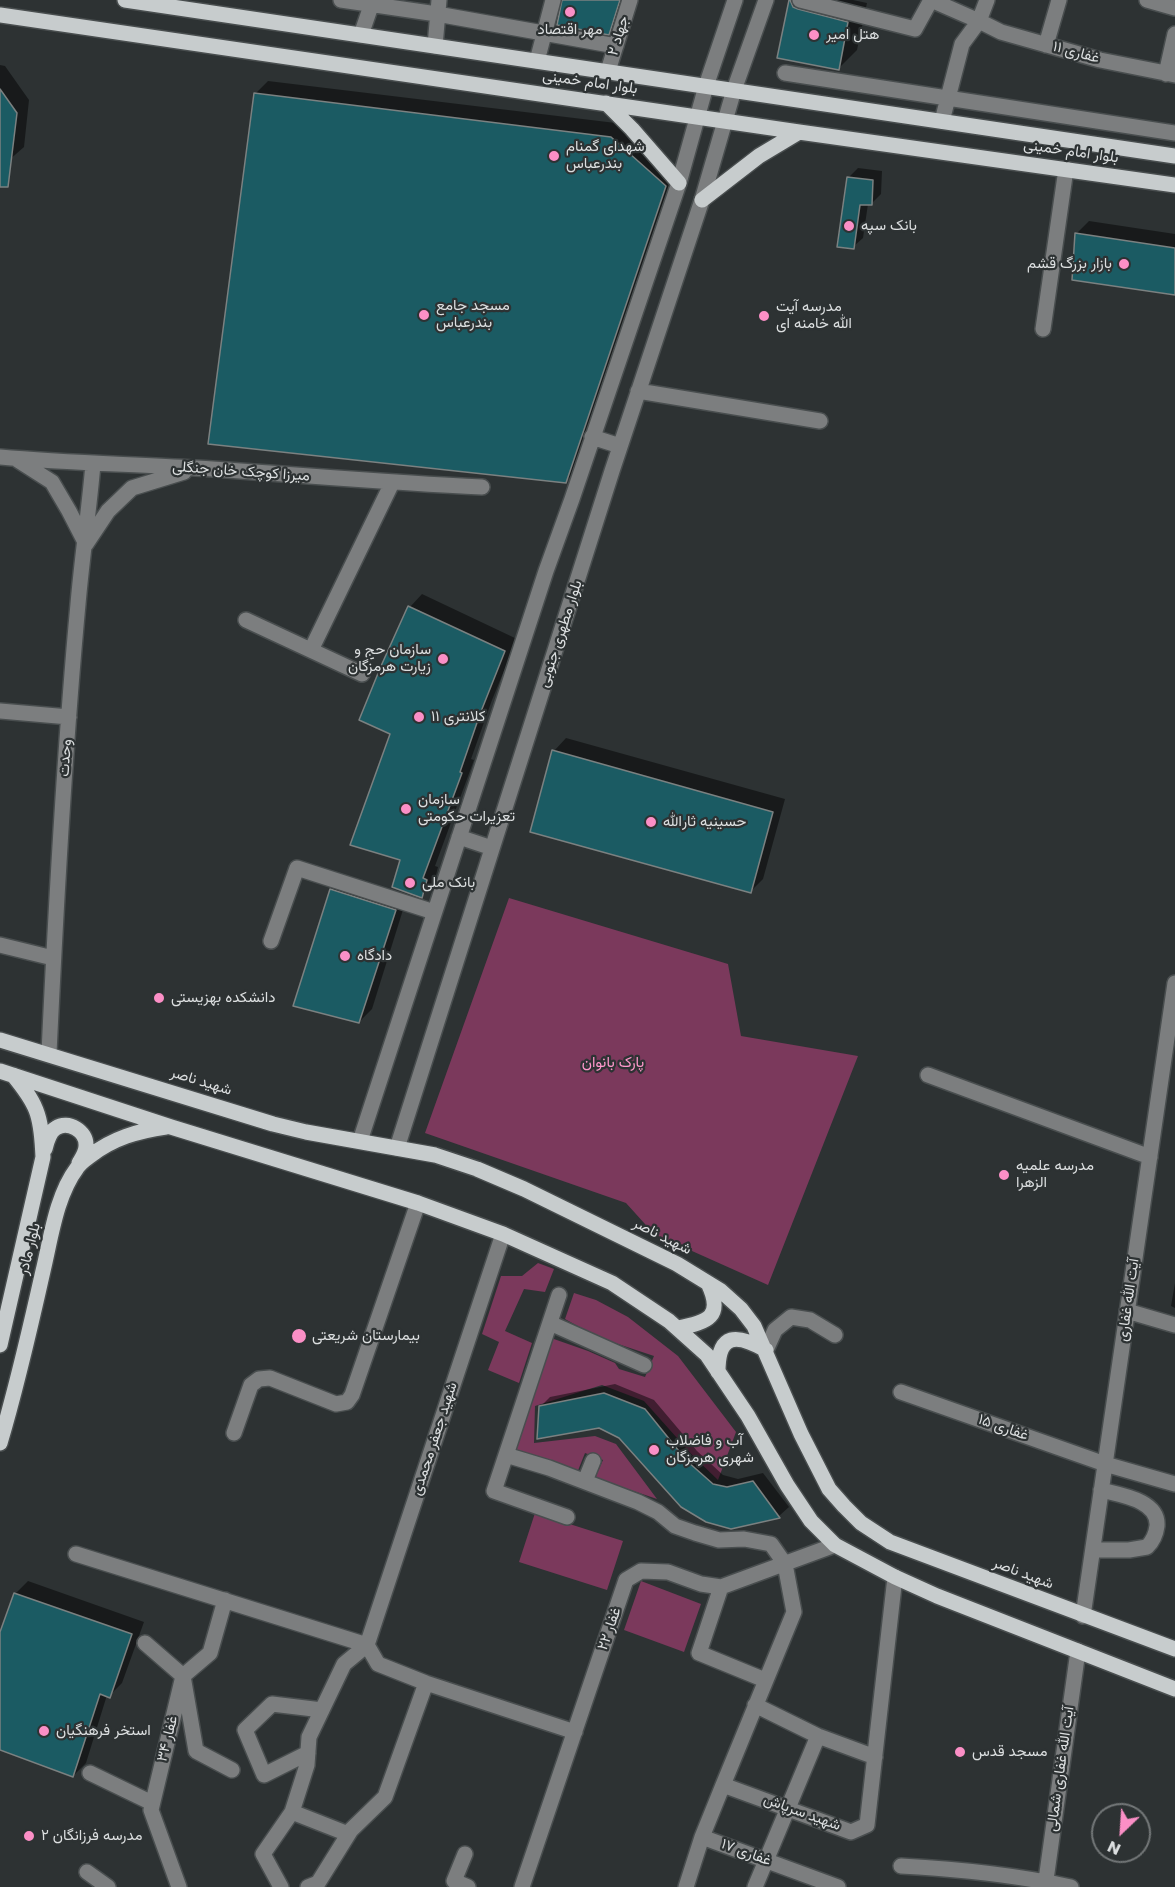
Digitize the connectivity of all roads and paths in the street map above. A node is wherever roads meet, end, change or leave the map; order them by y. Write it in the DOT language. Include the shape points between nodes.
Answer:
graph roads {
  1 [pos="125,0"];
  2 [pos="341,0"];
  3 [pos="553,0"];
  4 [pos="630,0"];
  5 [pos="735,0"];
  6 [pos="766,0"];
  7 [pos="800,0"];
  8 [pos="931,0"];
  9 [pos="987,0"];
  10 [pos="1059,0"];
  11 [pos="1147,0"];
  12 [pos="372,2"];
  13 [pos="204,6"];
  14 [pos="438,7"];
  15 [pos="1175,8"];
  16 [pos="0,15"];
  17 [pos="979,21"];
  18 [pos="544,33"];
  19 [pos="1175,34"];
  20 [pos="362,35"];
  21 [pos="1046,45"];
  22 [pos="435,46"];
  23 [pos="616,46"];
  24 [pos="537,61"];
  25 [pos="608,71"];
  26 [pos="785,73"];
  27 [pos="1171,74"];
  28 [pos="706,86"];
  29 [pos="734,90"];
  30 [pos="947,99"];
  31 [pos="606,103"];
  32 [pos="1061,116"];
  33 [pos="697,117"];
  34 [pos="725,120"];
  35 [pos="942,121"];
  36 [pos="799,132"];
  37 [pos="1175,133"];
  38 [pos="1056,138"];
  39 [pos="1175,156"];
  40 [pos="1066,169"];
  41 [pos="679,183"];
  42 [pos="1175,185"];
  43 [pos="702,200"];
  44 [pos="1043,329"];
  45 [pos="638,392"];
  46 [pos="820,421"];
  47 [pos="592,437"];
  48 [pos="621,446"];
  49 [pos="8,458"];
  50 [pos="93,464"];
  51 [pos="195,468"];
  52 [pos="392,483"];
  53 [pos="482,487"];
  54 [pos="86,544"];
  55 [pos="246,620"];
  56 [pos="311,650"];
  57 [pos="362,674"];
  58 [pos="0,711"];
  59 [pos="69,717"];
  60 [pos="459,837"];
  61 [pos="492,848"];
  62 [pos="434,912"];
  63 [pos="271,941"];
  64 [pos="0,945"];
  65 [pos="53,958"];
  66 [pos="1175,984"];
  67 [pos="0,1040"];
  68 [pos="49,1053"];
  69 [pos="7,1073"];
  70 [pos="928,1075"];
  71 [pos="171,1127"];
  72 [pos="360,1141"];
  73 [pos="397,1148"];
  74 [pos="43,1157"];
  75 [pos="1150,1157"];
  76 [pos="78,1166"];
  77 [pos="418,1203"];
  78 [pos="503,1234"];
  79 [pos="708,1283"];
  80 [pos="559,1295"];
  81 [pos="1127,1311"];
  82 [pos="550,1323"];
  83 [pos="1175,1325"];
  84 [pos="678,1328"];
  85 [pos="835,1335"];
  86 [pos="0,1345"];
  87 [pos="766,1350"];
  88 [pos="644,1365"];
  89 [pos="718,1372"];
  90 [pos="901,1392"];
  91 [pos="234,1432"];
  92 [pos="0,1443"];
  93 [pos="506,1455"];
  94 [pos="593,1461"];
  95 [pos="1105,1464"];
  96 [pos="585,1481"];
  97 [pos="1175,1484"];
  98 [pos="1101,1490"];
  99 [pos="567,1517"];
  100 [pos="835,1545"];
  101 [pos="1093,1550"];
  102 [pos="76,1554"];
  103 [pos="785,1564"];
  104 [pos="895,1577"];
  105 [pos="721,1587"];
  106 [pos="225,1600"];
  107 [pos="1083,1616"];
  108 [pos="145,1643"];
  109 [pos="367,1645"];
  110 [pos="1175,1649"];
  111 [pos="1078,1651"];
  112 [pos="183,1676"];
  113 [pos="765,1680"];
  114 [pos="426,1683"];
  115 [pos="1175,1689"];
  116 [pos="755,1705"];
  117 [pos="322,1710"];
  118 [pos="575,1731"];
  119 [pos="818,1736"];
  120 [pos="308,1753"];
  121 [pos="874,1757"];
  122 [pos="232,1770"];
  123 [pos="90,1773"];
  124 [pos="723,1785"];
  125 [pos="152,1803"];
  126 [pos="788,1808"];
  127 [pos="292,1812"];
  128 [pos="348,1834"];
  129 [pos="702,1838"];
  130 [pos="465,1854"];
  131 [pos="766,1860"];
  132 [pos="901,1866"];
  133 [pos="87,1872"];
  134 [pos="807,1881"];
  135 [pos="1045,1884"];
  136 [pos="314,1886"];
  137 [pos="108,1887"];
  138 [pos="179,1887"];
  139 [pos="281,1887"];
  140 [pos="468,1887"];
  141 [pos="522,1887"];
  142 [pos="686,1887"];
  143 [pos="755,1887"];
  144 [pos="838,1887"];
  145 [pos="1071,1887"];
  1 -- 13 [label="main road, بلوار امام خمینی"];
  2 -- 12 [label="street"];
  3 -- 18 [label="street"];
  4 -- 23 [label="street, جهاد ۲"];
  5 -- 28 [label="street"];
  6 -- 29 [label="street"];
  7 -- 8 [label="street" via="915,29"];
  8 -- 17 [label="street, غفاری ۱۱"];
  9 -- 17 [label="street"];
  10 -- 21 [label="street"];
  11 -- 15 [label="street"];
  12 -- 14 [label="street"];
  12 -- 20 [label="street"];
  13 -- 20 [label="main road, بلوار امام خمینی"];
  14 -- 18 [label="street"];
  14 -- 22 [label="street"];
  16 -- 31 [label="main road, بلوار امام خمینی"];
  17 -- 21 [label="street, غفاری ۱۱"];
  17 -- 30 [label="street" via="962,44"];
  18 -- 23 [label="street"];
  18 -- 24 [label="street"];
  19 -- 27 [label="street"];
  20 -- 22 [label="main road, بلوار امام خمینی"];
  21 -- 27 [label="street, غفاری ۱۱"];
  22 -- 24 [label="main road, بلوار امام خمینی"];
  23 -- 25 [label="street, جهاد ۲"];
  24 -- 25 [label="main road, بلوار امام خمینی"];
  25 -- 28 [label="main road, بلوار امام خمینی"];
  26 -- 30 [label="street"];
  28 -- 29 [label="main road, بلوار امام خمینی"];
  28 -- 33 [label="street"];
  29 -- 34 [label="street, بلوار مطهری جنوبی"];
  29 -- 35 [label="main road, بلوار امام خمینی"];
  30 -- 32 [label="street"];
  30 -- 35 [label="street"];
  31 -- 33 [label="main road, بلوار امام خمینی"];
  31 -- 41 [label="main road"];
  32 -- 37 [label="street"];
  32 -- 38 [label="street"];
  33 -- 34 [label="main road, بلوار امام خمینی"];
  33 -- 41 [label="street"];
  34 -- 36 [label="main road, بلوار امام خمینی"];
  34 -- 43 [label="street, بلوار مطهری جنوبی"];
  35 -- 38 [label="main road, بلوار امام خمینی"];
  36 -- 40 [label="main road, بلوار امام خمینی"];
  36 -- 43 [label="main road" via="759,156"];
  38 -- 39 [label="main road, بلوار امام خمینی"];
  40 -- 42 [label="main road, بلوار امام خمینی"];
  40 -- 44 [label="street"];
  41 -- 47 [label="street"];
  43 -- 45 [label="street, بلوار مطهری جنوبی"];
  45 -- 46 [label="street"];
  45 -- 48 [label="street, بلوار مطهری جنوبی"];
  47 -- 48 [label="street"];
  47 -- 60 [label="street"];
  48 -- 61 [label="street, بلوار مطهری جنوبی"];
  49 -- 50 [label="street, میرزا کوچک خان جنگلی"];
  49 -- 54 [label="street" via="52,482"];
  50 -- 51 [label="street, میرزا کوچک خان جنگلی"];
  50 -- 54 [label="street, وحدت"];
  51 -- 52 [label="street, میرزا کوچک خان جنگلی"];
  51 -- 54 [label="street" via="132,488 108,511"];
  52 -- 53 [label="street, میرزا کوچک خان جنگلی"];
  52 -- 56 [label="street"];
  54 -- 59 [label="street, وحدت"];
  55 -- 56 [label="street"];
  56 -- 57 [label="street"];
  58 -- 59 [label="street"];
  59 -- 65 [label="street, وحدت"];
  60 -- 61 [label="street"];
  60 -- 62 [label="street"];
  61 -- 73 [label="street, بلوار مطهری جنوبی"];
  62 -- 63 [label="street" via="297,868"];
  62 -- 72 [label="street"];
  64 -- 65 [label="street"];
  65 -- 68 [label="street, وحدت"];
  66 -- 75 [label="street, آیت الله غفاری"];
  67 -- 68 [label="main road, شهید ناصر"];
  68 -- 72 [label="main road, شهید ناصر" via="273,1124"];
  69 -- 71 [label="main road"];
  69 -- 74 [label="main road, بلوار مادر" via="26,1092 37,1111"];
  70 -- 75 [label="street"];
  71 -- 76 [label="main road, بلوار مادر" via="119,1138"];
  71 -- 77 [label="main road"];
  72 -- 73 [label="main road, شهید ناصر"];
  73 -- 79 [label="main road, شهید ناصر" via="435,1155 524,1189"];
  74 -- 76 [label="main road" via="54,1128 73,1126 86,1138 87,1147"];
  74 -- 86 [label="main road, بلوار مادر"];
  75 -- 81 [label="street, آیت الله غفاری"];
  76 -- 92 [label="main road, بلوار مادر" via="59,1206"];
  77 -- 78 [label="main road"];
  77 -- 91 [label="street" via="347,1402 336,1404 270,1378 259,1379 250,1385"];
  78 -- 84 [label="main road" via="612,1283"];
  78 -- 109 [label="street, شهید جعفر محمدی"];
  79 -- 84 [label="main road" via="715,1302 708,1319"];
  79 -- 87 [label="main road, شهید ناصر" via="741,1309"];
  80 -- 82 [label="street"];
  81 -- 83 [label="street"];
  81 -- 95 [label="street, آیت الله غفاری"];
  82 -- 88 [label="street"];
  82 -- 93 [label="street"];
  84 -- 89 [label="main road"];
  85 -- 87 [label="street" via="810,1320 791,1317 776,1330"];
  87 -- 89 [label="main road" via="750,1341 729,1340 718,1356"];
  87 -- 107 [label="main road, شهید ناصر" via="801,1434 829,1488 861,1523 890,1542"];
  89 -- 100 [label="main road" via="811,1521"];
  90 -- 95 [label="street, غفاری ۱۵"];
  93 -- 96 [label="street"];
  93 -- 99 [label="street" via="494,1491"];
  94 -- 96 [label="street"];
  95 -- 97 [label="street, غفاری ۱۵"];
  95 -- 98 [label="street, آیت الله غفاری"];
  96 -- 103 [label="street" via="638,1502 675,1526 695,1533 771,1545"];
  98 -- 101 [label="street, آیت الله غفاری"];
  98 -- 101 [label="street" via="1146,1505 1153,1511 1157,1524 1154,1538 1146,1547"];
  100 -- 103 [label="street"];
  100 -- 104 [label="main road"];
  101 -- 107 [label="street, آیت الله غفاری"];
  102 -- 106 [label="street"];
  103 -- 105 [label="street"];
  103 -- 113 [label="street" via="794,1612"];
  104 -- 111 [label="main road"];
  104 -- 121 [label="street, شهید سرپاش"];
  105 -- 113 [label="street" via="699,1653"];
  105 -- 118 [label="street, غفار ۲۲" via="668,1572 641,1571 626,1580"];
  106 -- 109 [label="street"];
  106 -- 112 [label="street" via="210,1653"];
  107 -- 110 [label="main road, شهید ناصر"];
  108 -- 112 [label="street"];
  109 -- 114 [label="street" via="378,1664"];
  109 -- 117 [label="street" via="344,1664"];
  111 -- 115 [label="main road"];
  111 -- 135 [label="street, آیت الله غفاری شمالی"];
  112 -- 122 [label="street" via="196,1752"];
  112 -- 125 [label="street, غفار ۳۴"];
  113 -- 116 [label="street"];
  114 -- 118 [label="street"];
  114 -- 128 [label="street" via="385,1797"];
  116 -- 119 [label="street"];
  116 -- 124 [label="street"];
  117 -- 120 [label="street" via="309,1737"];
  117 -- 120 [label="street" via="272,1704 245,1730 264,1775"];
  118 -- 141 [label="street, غفار ۲۲"];
  119 -- 121 [label="street"];
  119 -- 126 [label="street"];
  120 -- 127 [label="street"];
  121 -- 126 [label="street, شهید سرپاش" via="867,1825 851,1832"];
  123 -- 125 [label="street"];
  124 -- 126 [label="street, شهید سرپاش"];
  124 -- 129 [label="street"];
  125 -- 138 [label="street, غفار ۳۴" via="151,1810"];
  126 -- 131 [label="street"];
  127 -- 128 [label="street"];
  127 -- 139 [label="street" via="264,1854"];
  128 -- 136 [label="street"];
  129 -- 131 [label="street, غفاری ۱۷"];
  129 -- 142 [label="street, غفاری ۱۷"];
  130 -- 140 [label="street" via="454,1881"];
  131 -- 134 [label="street, غفاری ۱۷"];
  131 -- 143 [label="street"];
  132 -- 135 [label="street" via="942,1868"];
  133 -- 137 [label="street"];
  134 -- 144 [label="street, غفاری ۱۷"];
  135 -- 145 [label="street"];
}
